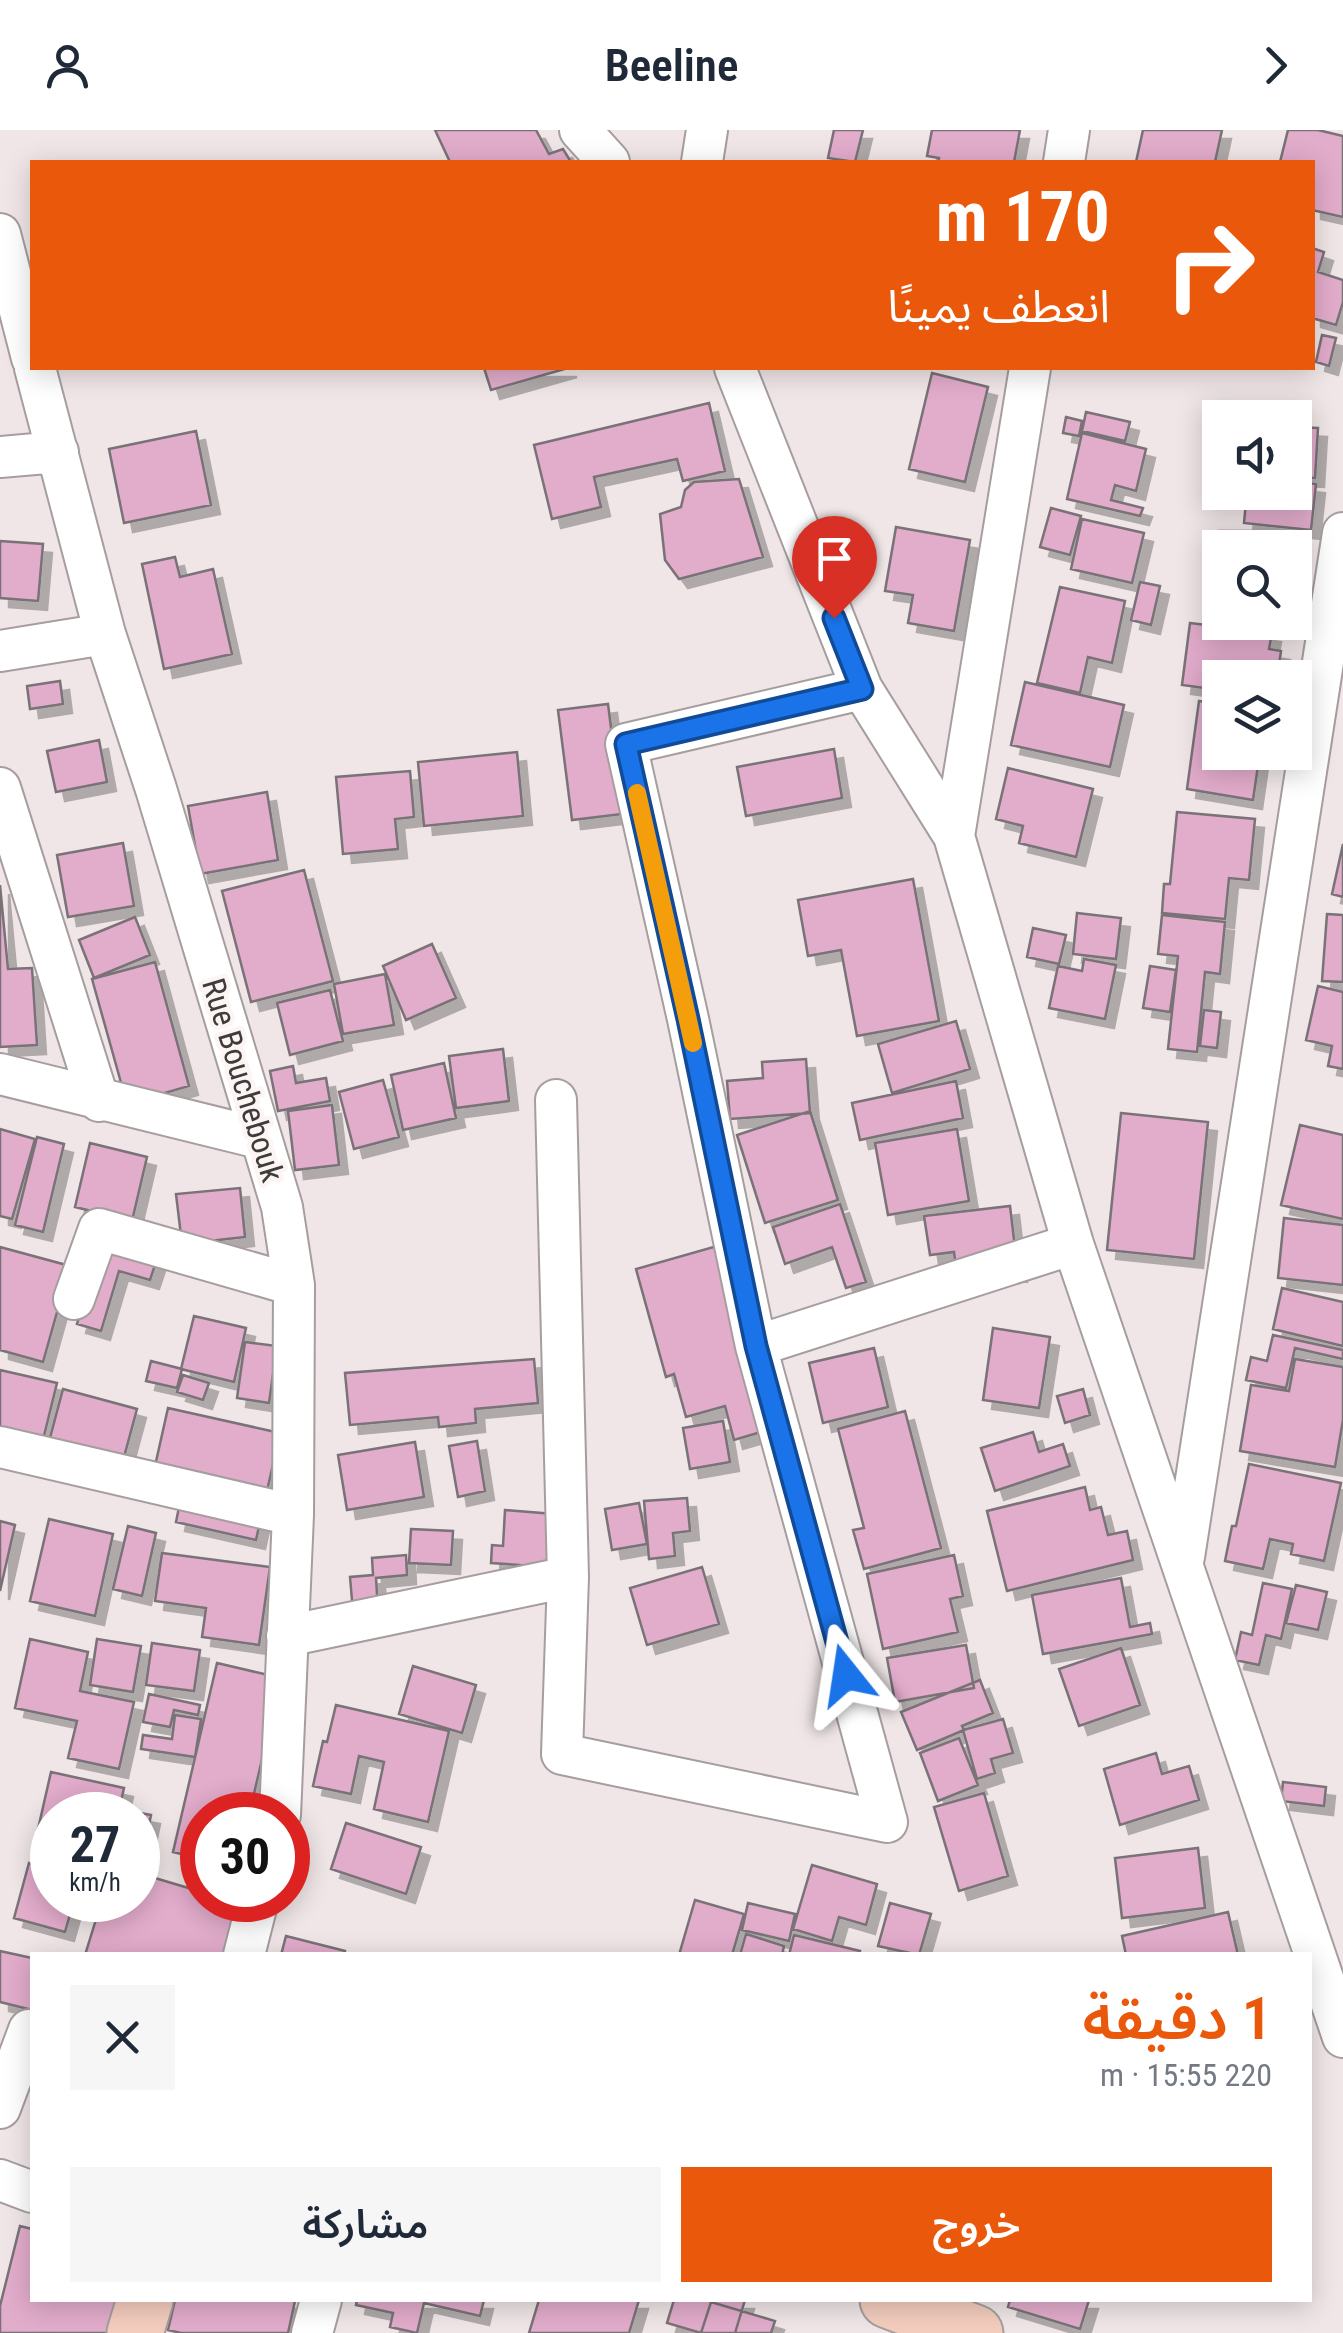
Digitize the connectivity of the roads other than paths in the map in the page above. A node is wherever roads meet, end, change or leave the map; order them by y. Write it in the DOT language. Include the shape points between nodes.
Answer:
graph roads {
  1 [pos="580,130"];
  2 [pos="707,130"];
  3 [pos="1069,130"];
  4 [pos="607,160"];
  5 [pos="702,160"];
  6 [pos="1064,160"];
  7 [pos="0,234"];
  8 [pos="19,338"];
  9 [pos="36,370"];
  10 [pos="736,370"];
  11 [pos="1030,370"];
  12 [pos="58,452"];
  13 [pos="0,457"];
  14 [pos="1343,533"];
  15 [pos="105,634"];
  16 [pos="0,650"];
  17 [pos="862,689"];
  18 [pos="0,788"];
  19 [pos="954,836"];
  20 [pos="0,1074"];
  21 [pos="99,1100"];
  22 [pos="556,1100"];
  23 [pos="259,1138"];
  24 [pos="1073,1244"];
  25 [pos="294,1285"];
  26 [pos="74,1299"];
  27 [pos="756,1346"];
  28 [pos="0,1447"];
  29 [pos="292,1515"];
  30 [pos="1183,1561"];
  31 [pos="568,1577"];
  32 [pos="287,1636"];
  33 [pos="281,1792"];
  34 [pos="252,1922"];
  35 [pos="245,1952"];
  36 [pos="20,2028"];
  37 [pos="1343,2036"];
  38 [pos="0,2108"];
  39 [pos="0,2180"];
  40 [pos="30,2191"];
  41 [pos="145,2302"];
  42 [pos="320,2302"];
  43 [pos="893,2302"];
  44 [pos="136,2333"];
  45 [pos="312,2333"];
  46 [pos="976,2333"];
  1 -- 4 [label="street"];
  2 -- 5 [label="street"];
  3 -- 6 [label="street"];
  7 -- 8 [label="street"];
  9 -- 12 [label="street, Rue Bouchebouk"];
  10 -- 17 [label="street"];
  11 -- 19 [label="street"];
  12 -- 13 [label="street"];
  12 -- 15 [label="street, Rue Bouchebouk"];
  14 -- 30 [label="street"];
  15 -- 16 [label="street"];
  15 -- 23 [label="street, Rue Bouchebouk"];
  17 -- 19 [label="street"];
  17 -- 27 [label="street" via="626,744"];
  18 -- 21 [label="street"];
  19 -- 24 [label="street"];
  20 -- 21 [label="street"];
  21 -- 23 [label="street"];
  22 -- 31 [label="street"];
  23 -- 25 [label="street, Rue Bouchebouk" via="282,1206"];
  24 -- 27 [label="street"];
  24 -- 30 [label="street"];
  25 -- 26 [label="street" via="99,1229"];
  25 -- 29 [label="street, Rue Bouchebouk"];
  27 -- 31 [label="street" via="887,1822 562,1754"];
  28 -- 29 [label="street"];
  29 -- 32 [label="street, Rue Bouchebouk"];
  30 -- 37 [label="street"];
  31 -- 32 [label="street"];
  32 -- 33 [label="street, Rue Bouchebouk"];
  34 -- 35 [label="street"];
  36 -- 38 [label="street"];
  39 -- 40 [label="street"];
  41 -- 44 [label="street"];
  42 -- 45 [label="street"];
  43 -- 46 [label="street"];
}
